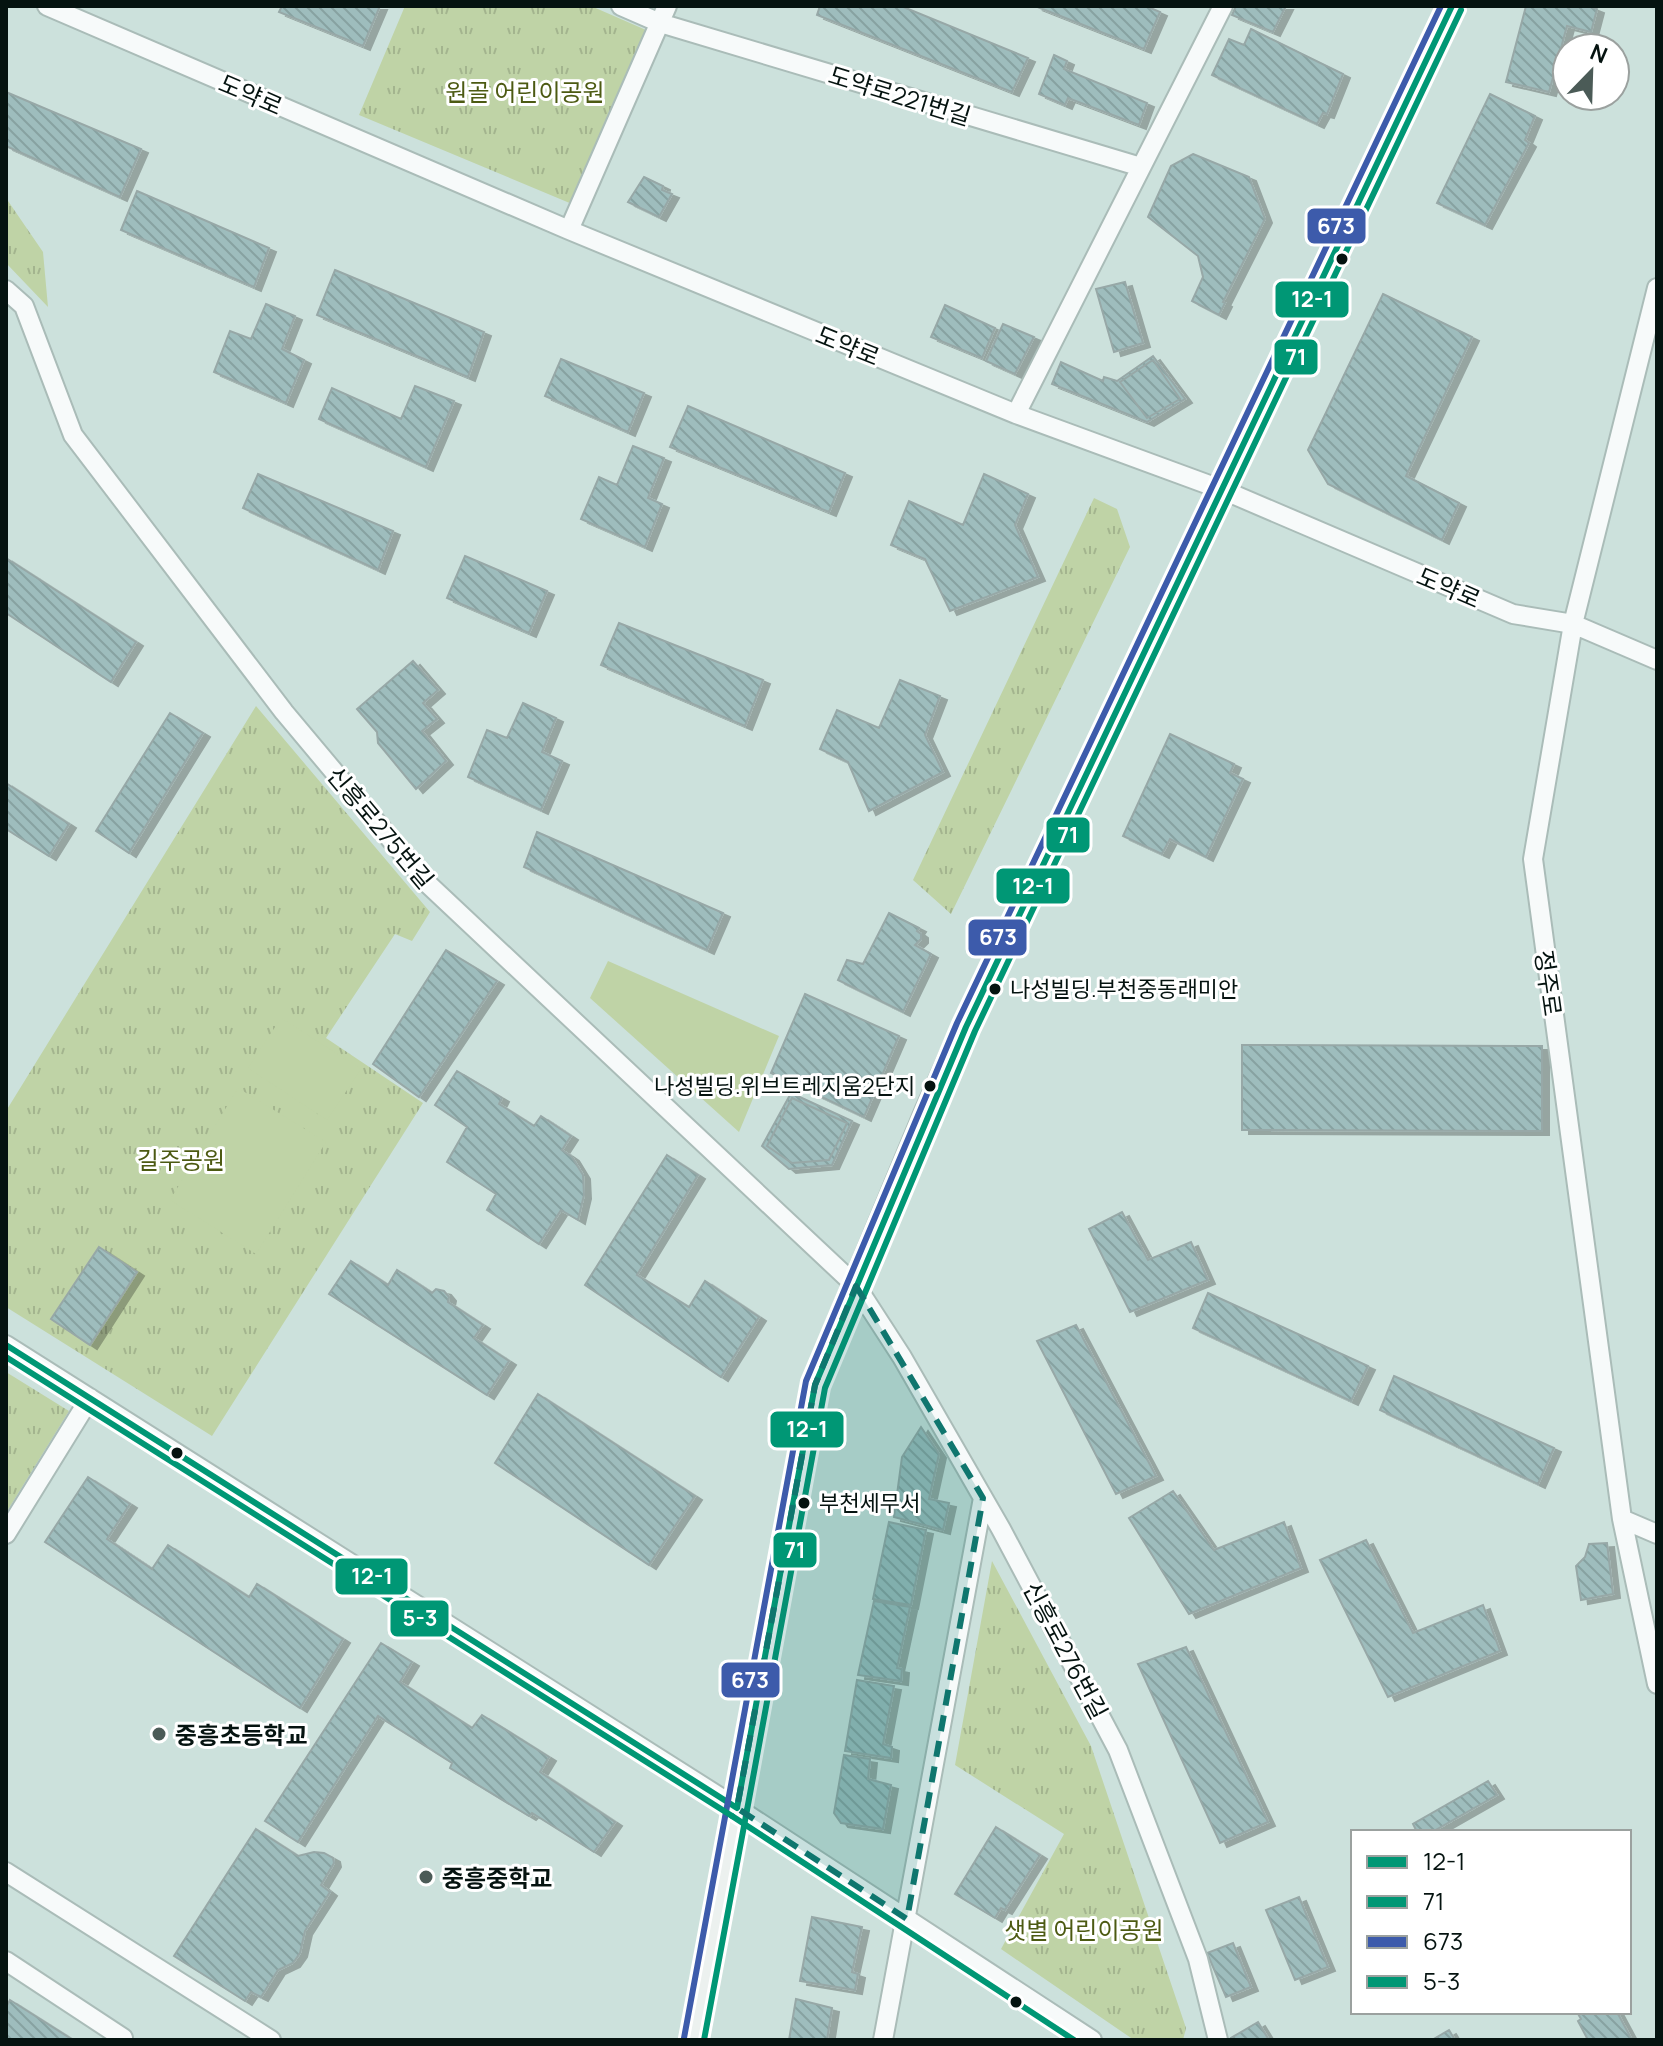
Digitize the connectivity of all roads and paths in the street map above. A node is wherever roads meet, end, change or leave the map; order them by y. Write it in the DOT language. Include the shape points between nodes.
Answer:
graph roads {
  1 [pos="47,6"];
  2 [pos="621,6"];
  3 [pos="1223,6"];
  4 [pos="1452,6"];
  5 [pos="664,15"];
  6 [pos="1141,167"];
  7 [pos="569,230"];
  8 [pos="1657,288"];
  9 [pos="6,290"];
  10 [pos="1016,414"];
  11 [pos="1223,490"];
  12 [pos="1573,624"];
  13 [pos="1657,660"];
  14 [pos="856,1286"];
  15 [pos="6,1345"];
  16 [pos="90,1398"];
  17 [pos="983,1498"];
  18 [pos="1622,1519"];
  19 [pos="6,1534"];
  20 [pos="1657,1534"];
  21 [pos="1657,1684"];
  22 [pos="737,1808"];
  23 [pos="6,1872"];
  24 [pos="907,1919"];
  25 [pos="6,1961"];
  26 [pos="122,2040"];
  27 [pos="271,2040"];
  28 [pos="694,2040"];
  29 [pos="883,2040"];
  30 [pos="1092,2040"];
  31 [pos="1218,2040"];
  1 -- 7 [label="street, 도약로"];
  2 -- 5 [label="street, 도약로221번길"];
  3 -- 6 [label="street"];
  4 -- 11 [label="street"];
  5 -- 6 [label="street, 도약로221번길"];
  5 -- 7 [label="street"];
  6 -- 10 [label="street"];
  7 -- 10 [label="street, 도약로"];
  8 -- 12 [label="street, 정주로"];
  9 -- 14 [label="street, 신흥로275번길" via="24,306 73,435 284,712 429,885"];
  10 -- 11 [label="street, 도약로"];
  11 -- 12 [label="street, 도약로" via="1513,614"];
  11 -- 14 [label="street" via="966,1027"];
  12 -- 13 [label="street, 도약로"];
  12 -- 18 [label="street, 정주로" via="1533,859"];
  14 -- 17 [label="street, 신흥로276번길"];
  14 -- 22 [label="street" via="815,1385"];
  15 -- 16 [label="street"];
  16 -- 19 [label="street"];
  16 -- 22 [label="street"];
  17 -- 24 [label="street"];
  17 -- 31 [label="street, 신흥로276번길" via="1118,1750 1198,1959"];
  18 -- 20 [label="street"];
  18 -- 21 [label="street, 정주로"];
  22 -- 24 [label="street"];
  22 -- 28 [label="street"];
  23 -- 27 [label="street"];
  24 -- 29 [label="street"];
  24 -- 30 [label="street"];
  25 -- 26 [label="street"];
}
